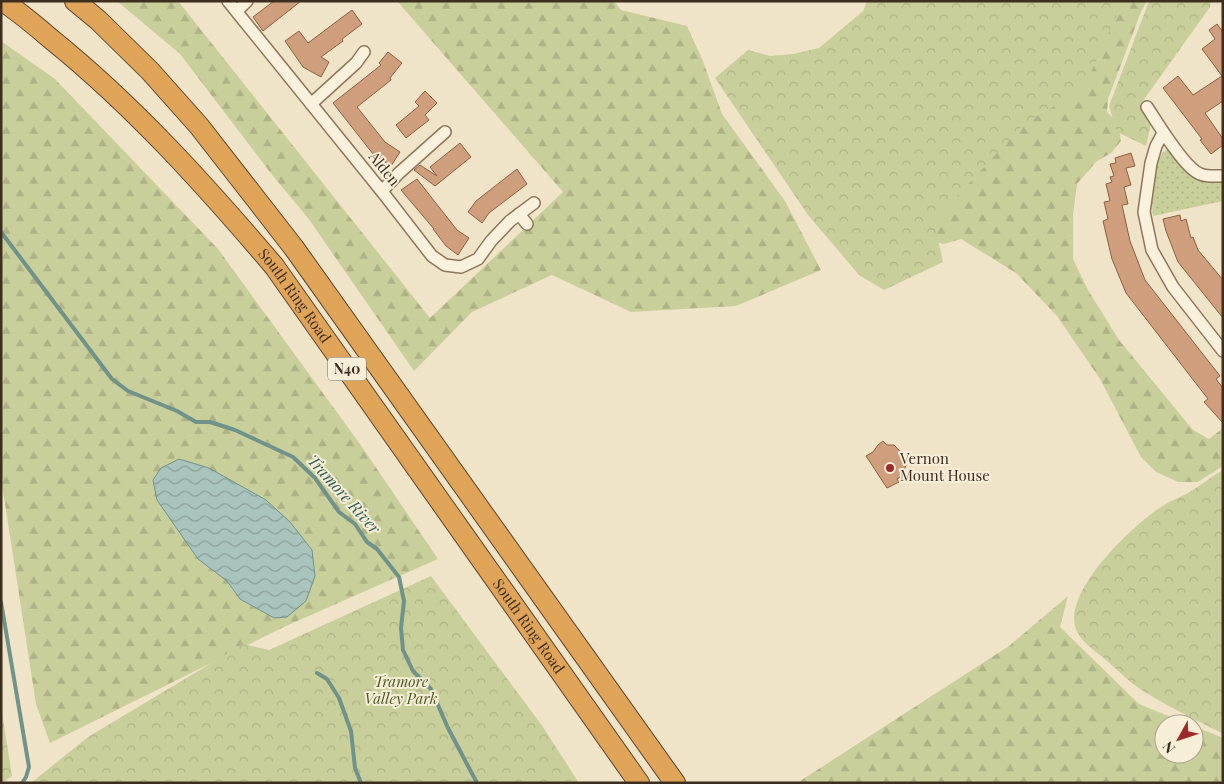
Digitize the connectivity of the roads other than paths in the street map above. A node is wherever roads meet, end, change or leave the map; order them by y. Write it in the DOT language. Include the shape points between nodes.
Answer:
graph roads {
  1 [pos="4,1"];
  2 [pos="75,1"];
  3 [pos="228,1"];
  4 [pos="247,1"];
  5 [pos="237,11"];
  6 [pos="364,52"];
  7 [pos="311,104"];
  8 [pos="1147,107"];
  9 [pos="444,132"];
  10 [pos="1163,133"];
  11 [pos="1223,176"];
  12 [pos="382,191"];
  13 [pos="534,202"];
  14 [pos="519,214"];
  15 [pos="527,224"];
  16 [pos="1223,351"];
  17 [pos="554,664"];
  18 [pos="624,783"];
  19 [pos="639,783"];
  20 [pos="675,783"];
  1 -- 17 [label="highway, South Ring Road / N40" via="122,100 274,266"];
  2 -- 20 [label="highway, South Ring Road / N40" via="175,98 294,248"];
  3 -- 5 [label="street, Alden"];
  4 -- 5 [label="street"];
  5 -- 7 [label="street, Alden"];
  6 -- 7 [label="street"];
  7 -- 12 [label="street, Alden"];
  8 -- 10 [label="street"];
  9 -- 12 [label="street"];
  10 -- 11 [label="street" via="1198,173"];
  10 -- 16 [label="street" via="1151,162 1144,204 1152,250 1173,287"];
  12 -- 14 [label="street, Alden" via="432,256 445,265 461,267 478,259 491,241"];
  13 -- 14 [label="street, Alden"];
  14 -- 15 [label="street"];
  17 -- 18 [label="highway" via="604,754"];
  17 -- 19 [label="highway, South Ring Road / N40"];
}
